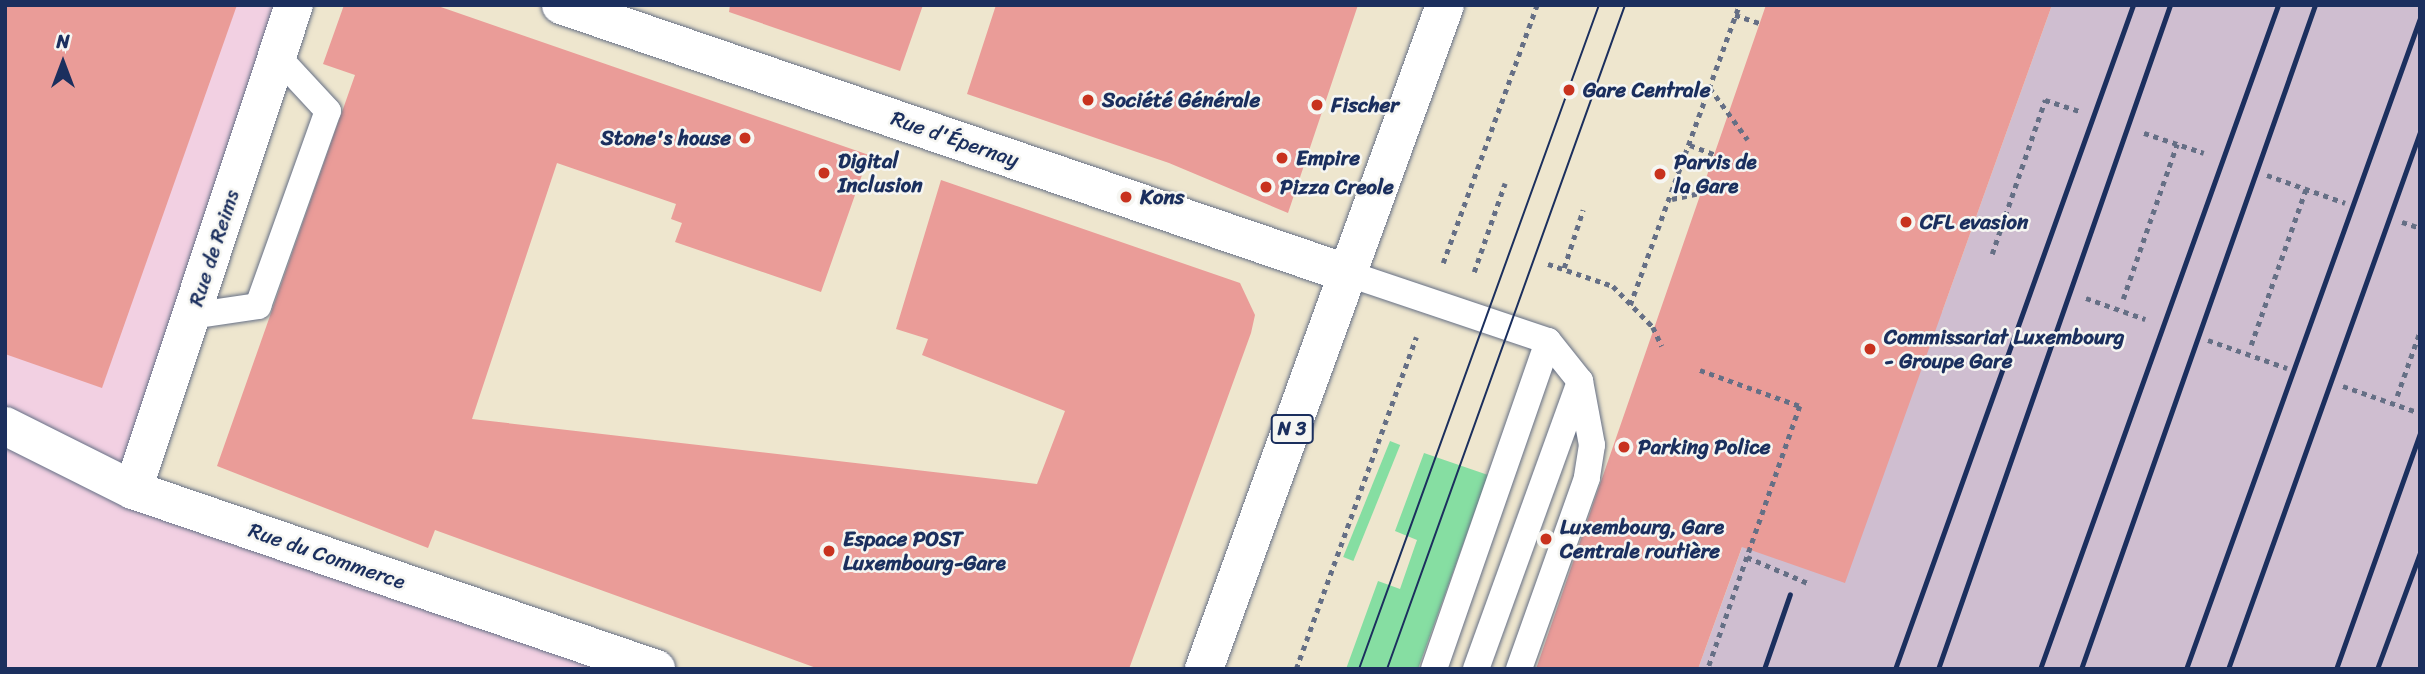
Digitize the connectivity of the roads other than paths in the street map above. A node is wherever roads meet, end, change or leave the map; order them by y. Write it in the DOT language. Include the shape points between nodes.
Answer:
graph roads {
  1 [pos="294,5"];
  2 [pos="561,5"];
  3 [pos="1445,5"];
  4 [pos="277,56"];
  5 [pos="1349,274"];
  6 [pos="191,316"];
  7 [pos="1548,341"];
  8 [pos="1580,381"];
  9 [pos="5,426"];
  10 [pos="133,490"];
  11 [pos="656,669"];
  12 [pos="1204,669"];
  13 [pos="1434,669"];
  14 [pos="1476,669"];
  15 [pos="1519,669"];
  1 -- 4 [label="street, Rue de Reims"];
  2 -- 5 [label="street, Rue d'Épernay"];
  3 -- 5 [label="street, N 3"];
  4 -- 6 [label="street, Rue de Reims"];
  4 -- 6 [label="lane" via="328,111 258,306"];
  5 -- 7 [label="lane"];
  5 -- 12 [label="street, N 3"];
  6 -- 10 [label="street, Rue de Reims"];
  7 -- 8 [label="lane"];
  7 -- 13 [label="lane"];
  8 -- 14 [label="lane"];
  8 -- 15 [label="lane" via="1591,433 1587,478"];
  9 -- 10 [label="street, Rue du Commerce"];
  10 -- 11 [label="street, Rue du Commerce"];
}
